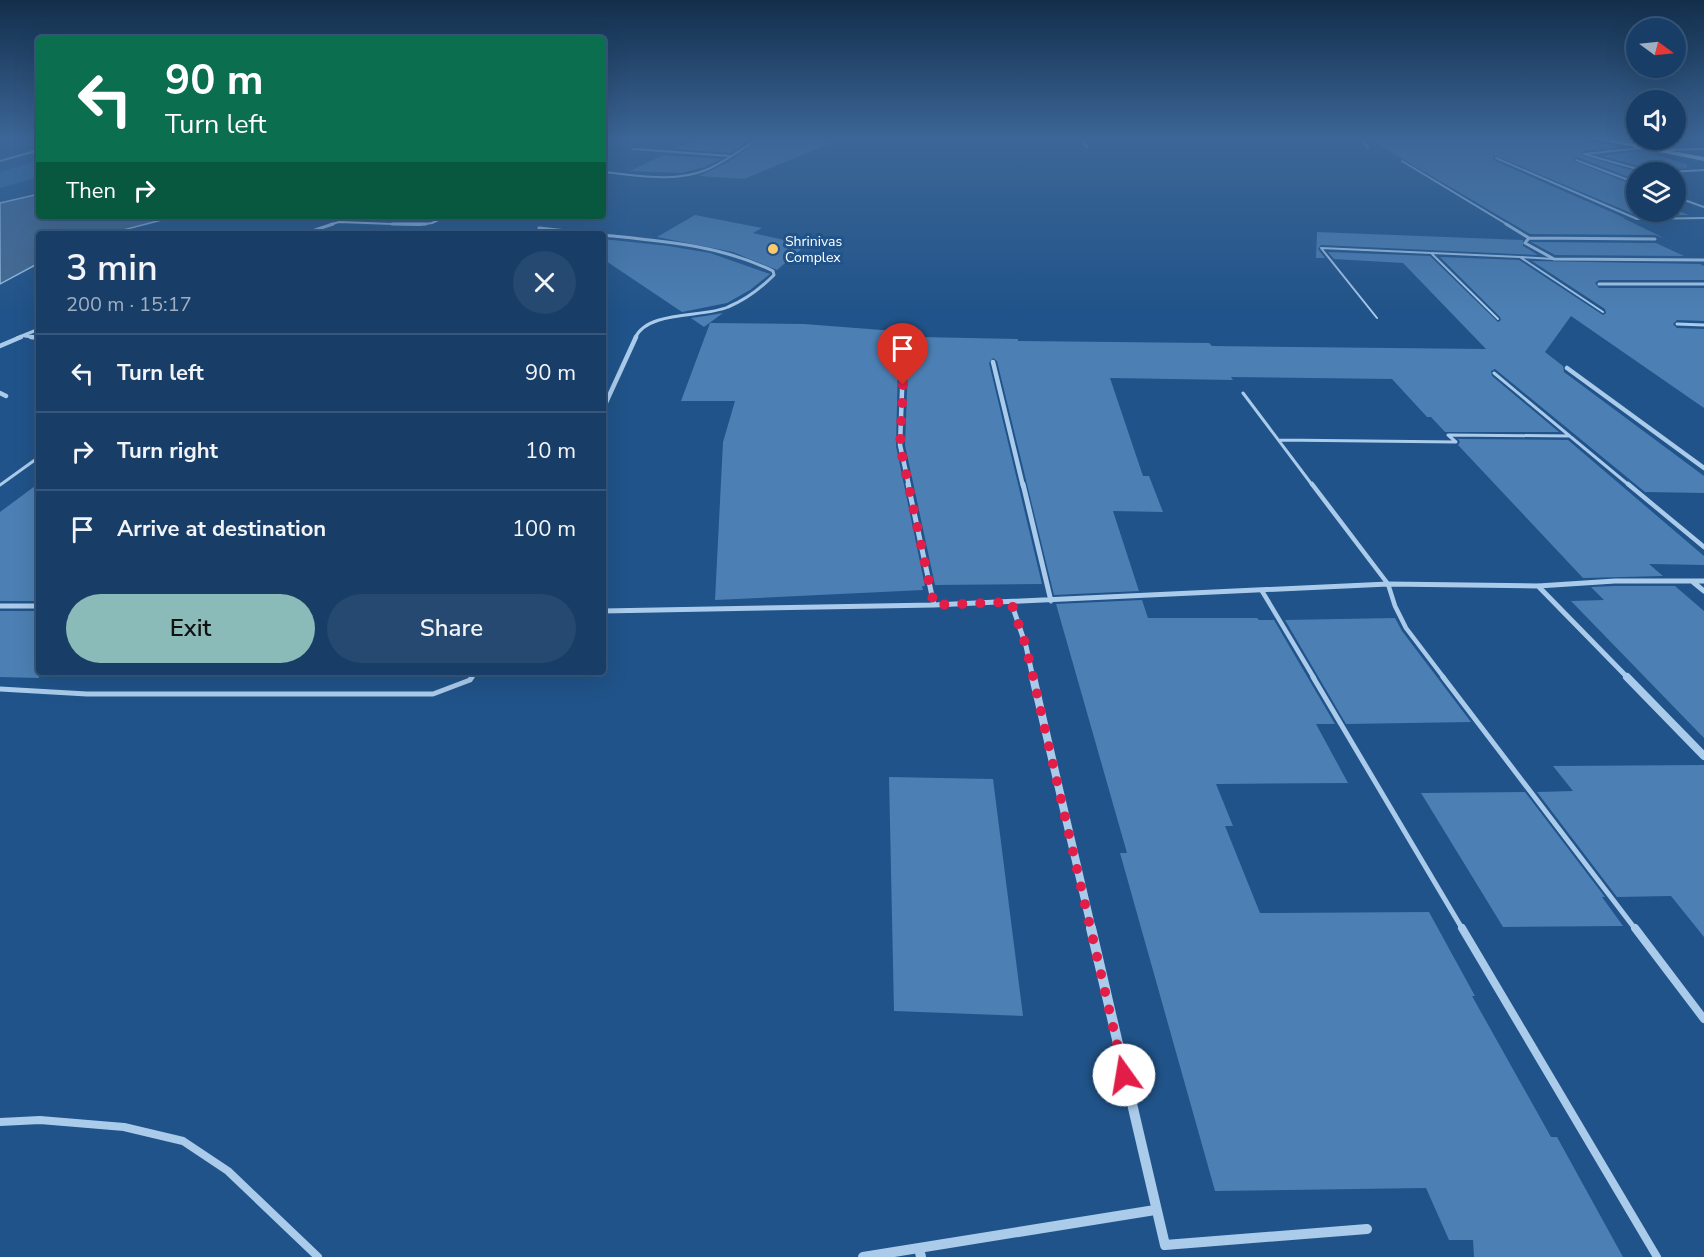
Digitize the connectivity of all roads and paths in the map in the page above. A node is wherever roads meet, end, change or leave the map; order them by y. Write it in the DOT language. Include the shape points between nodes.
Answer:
graph roads {
  1 [pos="1461,197"];
  2 [pos="1585,197"];
  3 [pos="1686,201"];
  4 [pos="1704,207"];
  5 [pos="1704,218"];
  6 [pos="441,219"];
  7 [pos="539,228"];
  8 [pos="312,231"];
  9 [pos="568,231"];
  10 [pos="606,235"];
  11 [pos="1529,238"];
  12 [pos="1655,239"];
  13 [pos="1431,253"];
  14 [pos="1520,256"];
  15 [pos="1554,260"];
  16 [pos="1704,260"];
  17 [pos="1599,284"];
  18 [pos="1704,284"];
  19 [pos="1603,312"];
  20 [pos="1377,318"];
  21 [pos="1498,319"];
  22 [pos="1677,324"];
  23 [pos="1704,325"];
  24 [pos="36,330"];
  25 [pos="23,336"];
  26 [pos="36,338"];
  27 [pos="0,346"];
  28 [pos="993,363"];
  29 [pos="903,364"];
  30 [pos="1567,368"];
  31 [pos="1494,373"];
  32 [pos="0,393"];
  33 [pos="1243,393"];
  34 [pos="6,396"];
  35 [pos="606,402"];
  36 [pos="1570,436"];
  37 [pos="1279,440"];
  38 [pos="36,459"];
  39 [pos="1704,468"];
  40 [pos="0,485"];
  41 [pos="1704,547"];
  42 [pos="1693,581"];
  43 [pos="1704,581"];
  44 [pos="1388,584"];
  45 [pos="1538,586"];
  46 [pos="1262,591"];
  47 [pos="1704,591"];
  48 [pos="1051,601"];
  49 [pos="1011,602"];
  50 [pos="934,605"];
  51 [pos="0,606"];
  52 [pos="36,606"];
  53 [pos="606,611"];
  54 [pos="474,675"];
  55 [pos="0,689"];
  56 [pos="1704,756"];
  57 [pos="1704,1019"];
  58 [pos="0,1122"];
  59 [pos="1155,1210"];
  60 [pos="1367,1229"];
  61 [pos="920,1252"];
  62 [pos="318,1257"];
  63 [pos="862,1257"];
  64 [pos="1657,1257"];
  1 -- 11 [label="street"];
  2 -- 5 [label="street" via="1637,219"];
  3 -- 4 [label="street"];
  6 -- 8 [label="street" via="419,225 339,222"];
  7 -- 9 [label="street"];
  10 -- 35 [label="street" via="729,254 765,266 774,275 762,287 719,310 661,319 643,326"];
  11 -- 12 [label="street"];
  11 -- 15 [label="street" via="1526,243"];
  13 -- 14 [label="lane"];
  13 -- 20 [label="lane" via="1321,248"];
  13 -- 21 [label="lane"];
  14 -- 15 [label="lane"];
  14 -- 19 [label="lane"];
  15 -- 16 [label="street"];
  17 -- 18 [label="street"];
  22 -- 23 [label="street"];
  24 -- 25 [label="street"];
  25 -- 26 [label="street"];
  25 -- 27 [label="street"];
  28 -- 48 [label="street"];
  29 -- 50 [label="street" via="900,446"];
  30 -- 39 [label="street"];
  31 -- 36 [label="lane"];
  32 -- 34 [label="street"];
  33 -- 37 [label="lane"];
  36 -- 37 [label="lane" via="1448,435 1456,442"];
  36 -- 41 [label="lane"];
  37 -- 44 [label="lane"];
  38 -- 40 [label="lane"];
  42 -- 43 [label="street"];
  42 -- 45 [label="street"];
  42 -- 47 [label="street"];
  44 -- 45 [label="street"];
  44 -- 46 [label="street"];
  44 -- 57 [label="lane" via="1406,628"];
  45 -- 56 [label="street"];
  46 -- 48 [label="street"];
  46 -- 64 [label="lane"];
  48 -- 49 [label="street"];
  49 -- 50 [label="street"];
  49 -- 59 [label="street" via="1026,646"];
  50 -- 53 [label="street"];
  51 -- 52 [label="street"];
  54 -- 55 [label="lane" via="434,694 87,694"];
  58 -- 62 [label="lane" via="40,1119 124,1127 183,1141 228,1171"];
  59 -- 60 [label="street" via="1165,1245"];
  59 -- 61 [label="street"];
  61 -- 63 [label="street"];
}
